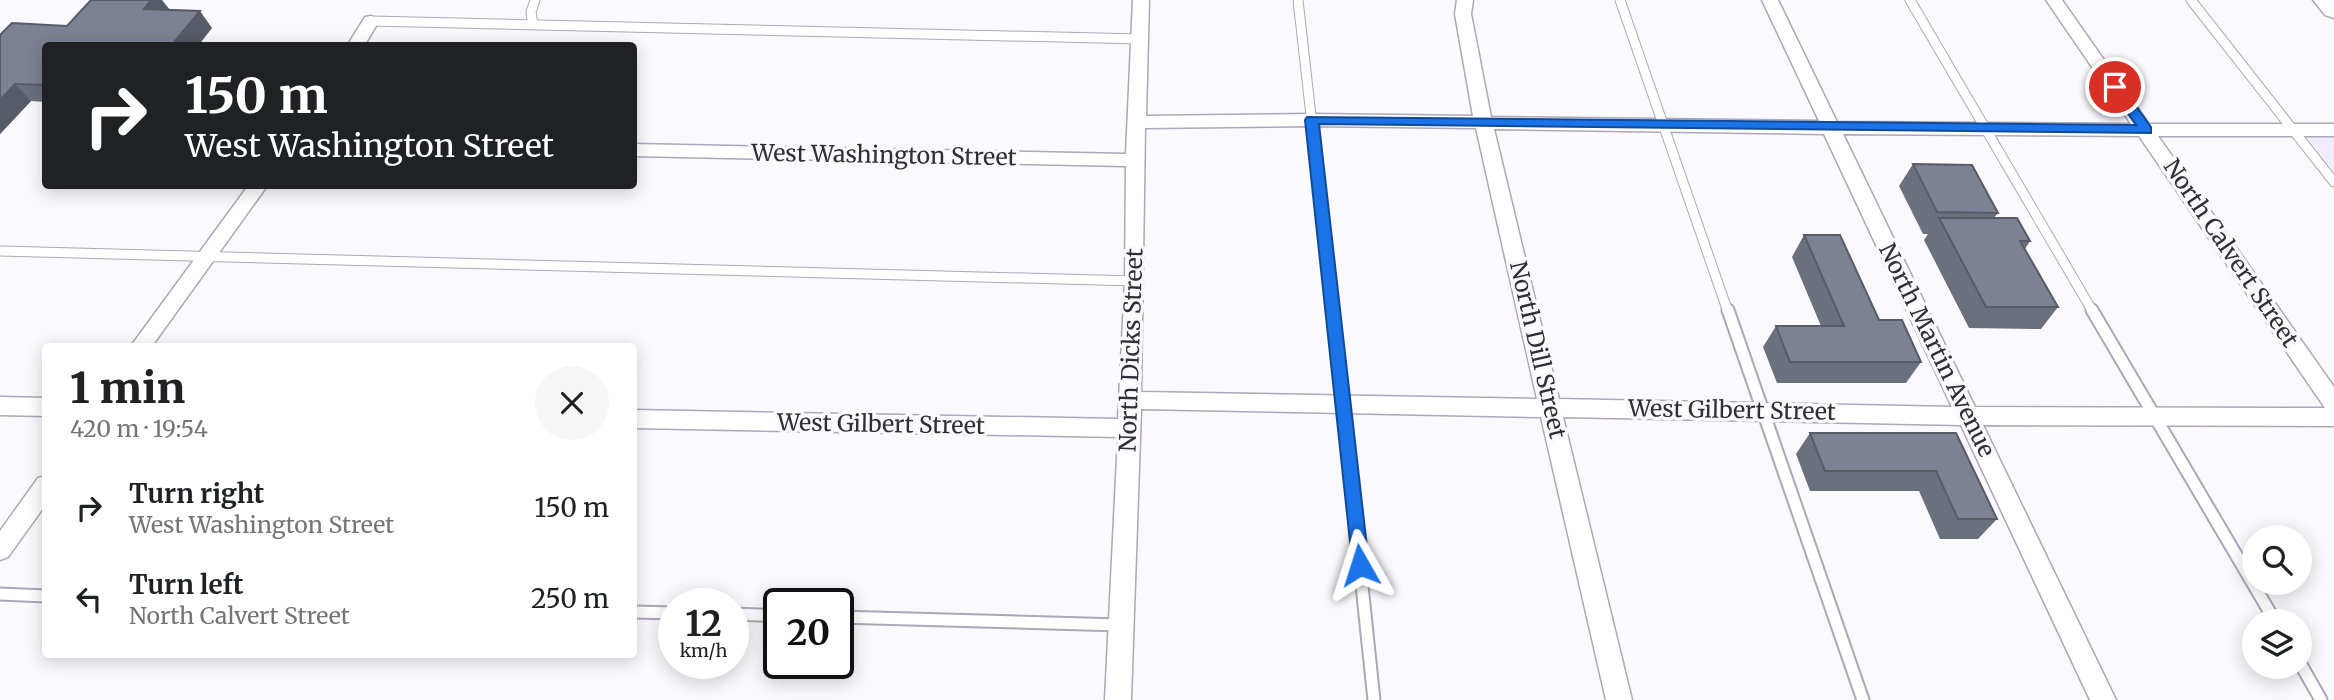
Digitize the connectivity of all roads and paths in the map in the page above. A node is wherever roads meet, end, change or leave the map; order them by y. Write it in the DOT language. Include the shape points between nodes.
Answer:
graph roads {
  1 [pos="536,0"];
  2 [pos="1141,0"];
  3 [pos="1298,0"];
  4 [pos="1465,0"];
  5 [pos="1620,0"];
  6 [pos="1770,0"];
  7 [pos="1910,0"];
  8 [pos="2054,0"];
  9 [pos="2191,0"];
  10 [pos="2325,0"];
  11 [pos="2334,10"];
  12 [pos="371,21"];
  13 [pos="533,25"];
  14 [pos="1140,39"];
  15 [pos="358,42"];
  16 [pos="1312,120"];
  17 [pos="1483,121"];
  18 [pos="1137,122"];
  19 [pos="1662,124"];
  20 [pos="1829,126"];
  21 [pos="1987,130"];
  22 [pos="2146,130"];
  23 [pos="2291,130"];
  24 [pos="2334,130"];
  25 [pos="637,150"];
  26 [pos="1135,160"];
  27 [pos="2334,182"];
  28 [pos="256,189"];
  29 [pos="0,251"];
  30 [pos="207,256"];
  31 [pos="1135,281"];
  32 [pos="143,343"];
  33 [pos="1130,400"];
  34 [pos="1342,402"];
  35 [pos="2334,404"];
  36 [pos="0,406"];
  37 [pos="1551,406"];
  38 [pos="42,407"];
  39 [pos="1762,410"];
  40 [pos="1969,416"];
  41 [pos="2155,416"];
  42 [pos="2334,417"];
  43 [pos="637,419"];
  44 [pos="1129,428"];
  45 [pos="42,491"];
  46 [pos="0,550"];
  47 [pos="0,594"];
  48 [pos="42,596"];
  49 [pos="2268,609"];
  50 [pos="637,612"];
  51 [pos="658,613"];
  52 [pos="854,617"];
  53 [pos="1120,625"];
  54 [pos="2309,679"];
  55 [pos="1118,700"];
  56 [pos="1374,700"];
  57 [pos="1619,700"];
  58 [pos="1863,700"];
  59 [pos="2103,700"];
  60 [pos="2321,700"];
  1 -- 13 [label="lane" via="531,12"];
  2 -- 14 [label="street, North Dicks Street"];
  3 -- 16 [label="lane"];
  4 -- 17 [label="street, North Dill Street" via="1463,13"];
  5 -- 19 [label="lane"];
  6 -- 20 [label="street, North Martin Avenue"];
  7 -- 21 [label="lane"];
  8 -- 22 [label="street, North Calvert Street"];
  9 -- 23 [label="lane"];
  10 -- 11 [label="main road"];
  12 -- 13 [label="lane"];
  12 -- 15 [label="street"];
  13 -- 14 [label="lane"];
  14 -- 18 [label="street, North Dicks Street"];
  16 -- 17 [label="street"];
  16 -- 18 [label="street"];
  16 -- 34 [label="lane"];
  17 -- 19 [label="street"];
  17 -- 37 [label="street, North Dill Street"];
  18 -- 26 [label="street, North Dicks Street"];
  19 -- 20 [label="street"];
  19 -- 39 [label="lane"];
  20 -- 21 [label="street"];
  20 -- 40 [label="street, North Martin Avenue"];
  21 -- 22 [label="street"];
  21 -- 41 [label="lane"];
  22 -- 23 [label="street"];
  22 -- 35 [label="street, North Calvert Street"];
  23 -- 24 [label="street"];
  23 -- 27 [label="lane"];
  25 -- 26 [label="street, West Washington Street"];
  26 -- 31 [label="street, North Dicks Street"];
  28 -- 30 [label="street"];
  29 -- 30 [label="lane"];
  30 -- 31 [label="lane"];
  30 -- 32 [label="street"];
  31 -- 33 [label="street, North Dicks Street"];
  33 -- 34 [label="street, West Gilbert Street"];
  33 -- 44 [label="street, North Dicks Street"];
  34 -- 37 [label="street, West Gilbert Street"];
  34 -- 56 [label="lane"];
  36 -- 38 [label="street"];
  37 -- 39 [label="street, West Gilbert Street"];
  37 -- 57 [label="street, North Dill Street"];
  39 -- 40 [label="street, West Gilbert Street"];
  39 -- 58 [label="lane"];
  40 -- 41 [label="street, West Gilbert Street"];
  40 -- 59 [label="street, North Martin Avenue"];
  41 -- 42 [label="street, West Gilbert Street"];
  41 -- 49 [label="lane"];
  43 -- 44 [label="street, West Gilbert Street"];
  44 -- 53 [label="street, North Dicks Street"];
  45 -- 46 [label="street"];
  47 -- 48 [label="lane"];
  50 -- 51 [label="lane"];
  52 -- 53 [label="lane"];
  53 -- 55 [label="street, North Dicks Street"];
  54 -- 60 [label="lane"];
}
